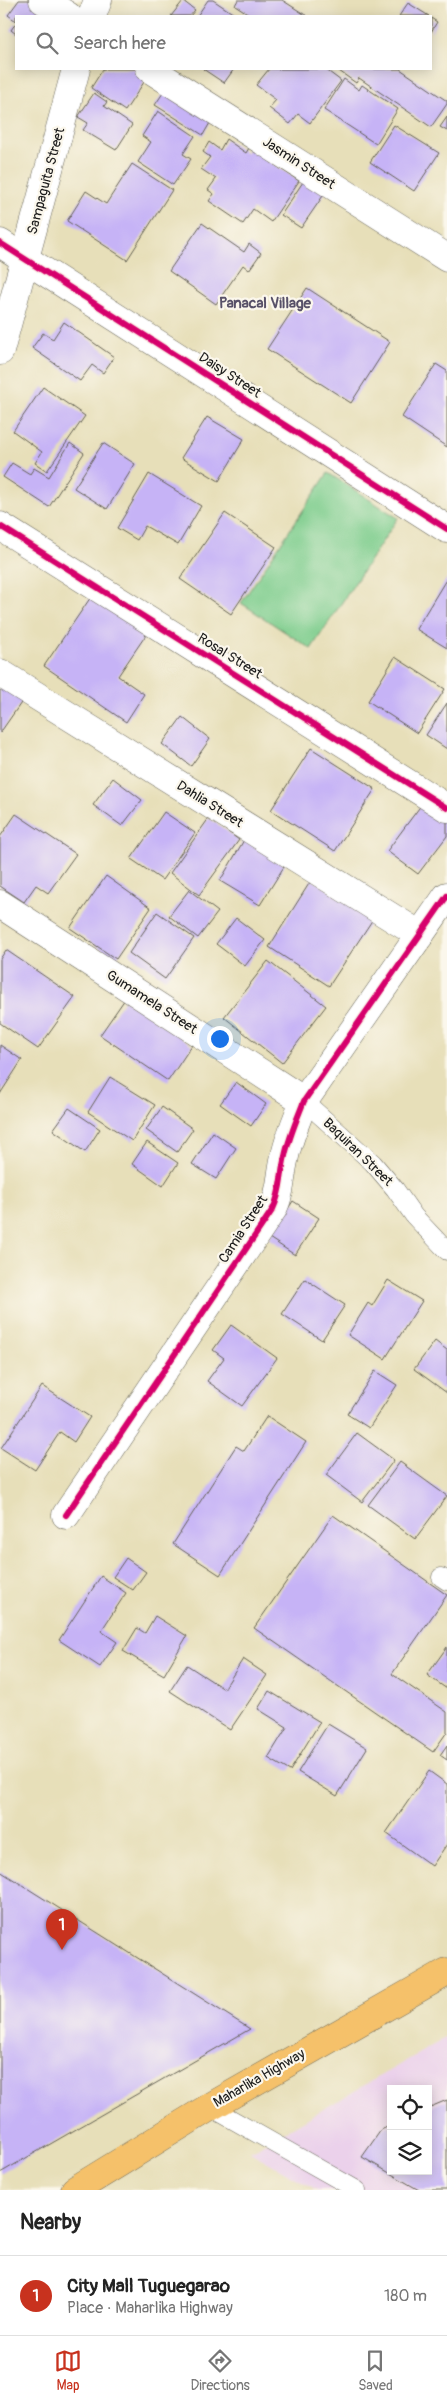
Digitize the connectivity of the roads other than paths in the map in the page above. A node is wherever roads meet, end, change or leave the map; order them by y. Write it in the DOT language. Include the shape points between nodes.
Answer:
graph roads {
  1 [pos="43,0"];
  2 [pos="98,0"];
  3 [pos="66,15"];
  4 [pos="92,15"];
  5 [pos="76,70"];
  6 [pos="152,70"];
  7 [pos="0,242"];
  8 [pos="25,258"];
  9 [pos="447,258"];
  10 [pos="0,351"];
  11 [pos="0,526"];
  12 [pos="447,529"];
  13 [pos="0,673"];
  14 [pos="447,808"];
  15 [pos="447,896"];
  16 [pos="0,904"];
  17 [pos="420,935"];
  18 [pos="304,1101"];
  19 [pos="447,1251"];
  20 [pos="66,1515"];
  21 [pos="447,1972"];
  22 [pos="210,2107"];
  23 [pos="75,2190"];
  24 [pos="358,2190"];
  1 -- 3 [label="street"];
  2 -- 4 [label="street"];
  5 -- 8 [label="street, Sampaguita Street"];
  6 -- 9 [label="street, Jasmin Street"];
  7 -- 8 [label="street, Daisy Street"];
  8 -- 10 [label="street, Sampaguita Street"];
  8 -- 12 [label="street, Daisy Street"];
  11 -- 14 [label="street, Rosal Street"];
  13 -- 17 [label="street, Dahlia Street"];
  15 -- 17 [label="street, Camia Street"];
  16 -- 18 [label="street, Gumamela Street"];
  17 -- 18 [label="street, Camia Street"];
  18 -- 19 [label="lane, Baquiran Street" via="373,1163 414,1216"];
  18 -- 20 [label="street, Camia Street" via="289,1138 281,1193 273,1209"];
  21 -- 22 [label="highway, Maharlika Highway"];
  22 -- 23 [label="highway, Maharlika Highway"];
  22 -- 24 [label="lane"];
}
